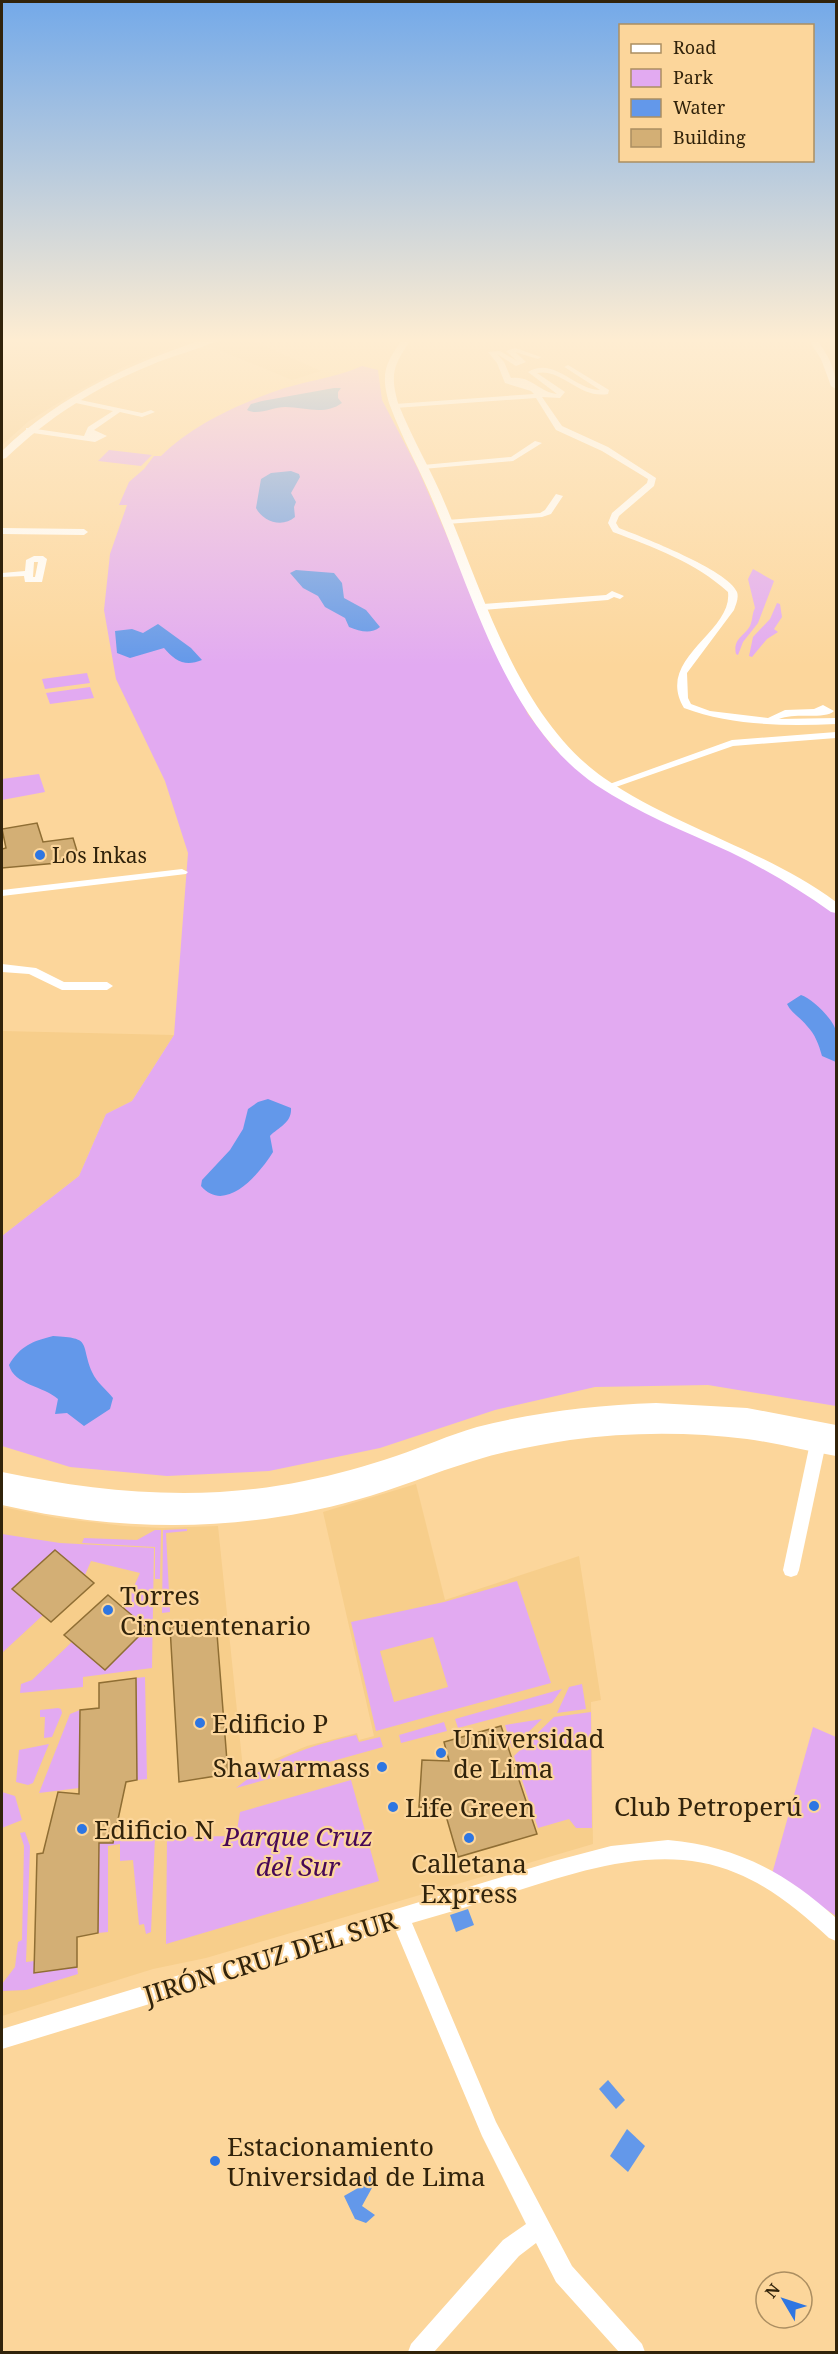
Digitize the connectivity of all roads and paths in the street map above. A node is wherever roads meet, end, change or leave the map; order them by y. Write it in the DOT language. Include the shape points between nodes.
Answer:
graph roads {
  1 [pos="414,447"];
  2 [pos="532,447"];
  3 [pos="600,447"];
  4 [pos="423,467"];
  5 [pos="559,496"];
  6 [pos="447,522"];
  7 [pos="2,531"];
  8 [pos="84,532"];
  9 [pos="28,573"];
  10 [pos="2,574"];
  11 [pos="608,597"];
  12 [pos="483,608"];
  13 [pos="814,712"];
  14 [pos="770,720"];
  15 [pos="837,721"];
  16 [pos="837,735"];
  17 [pos="779,739"];
  18 [pos="837,744"];
  19 [pos="609,786"];
  20 [pos="182,872"];
  21 [pos="2,893"];
  22 [pos="837,909"];
  23 [pos="2,968"];
  24 [pos="107,986"];
  25 [pos="831,1442"];
  26 [pos="2,1482"];
  27 [pos="2,1496"];
  28 [pos="791,1570"];
  29 [pos="400,1917"];
  30 [pos="837,1931"];
  31 [pos="2,2039"];
  32 [pos="540,2227"];
  33 [pos="419,2352"];
  34 [pos="634,2352"];
  1 -- 4 [label="street"];
  2 -- 4 [label="street" via="513,459"];
  3 -- 14 [label="street" via="652,478 651,484 615,515 612,523 616,530 675,553 732,591 730,610 682,674 687,706 708,714"];
  4 -- 6 [label="street"];
  5 -- 6 [label="street" via="542,515"];
  6 -- 12 [label="street"];
  7 -- 8 [label="street"];
  9 -- 10 [label="street"];
  11 -- 12 [label="street"];
  12 -- 19 [label="street" via="509,666 550,734 579,765"];
  13 -- 14 [label="street" via="790,711"];
  14 -- 15 [label="street"];
  16 -- 17 [label="street"];
  17 -- 18 [label="street"];
  17 -- 19 [label="street" via="732,743"];
  19 -- 22 [label="street" via="674,823 755,859"];
  20 -- 21 [label="street"];
  23 -- 24 [label="street" via="32,971 62,986"];
  25 -- 26 [label="street" via="786,1423 724,1413 607,1413 532,1422 475,1436 319,1487 238,1500 163,1504 87,1498"];
  25 -- 27 [label="street" via="726,1427 610,1426 572,1430 481,1449 321,1500 240,1514 124,1516 48,1507"];
  25 -- 28 [label="street"];
  29 -- 30 [label="street, JIRÓN CRUZ DEL SUR" via="601,1859 662,1850 696,1852 743,1865 777,1883"];
  29 -- 31 [label="street, JIRÓN CRUZ DEL SUR"];
  29 -- 32 [label="street" via="489,2128"];
  32 -- 33 [label="street" via="512,2248"];
  32 -- 34 [label="street" via="564,2274"];
}
